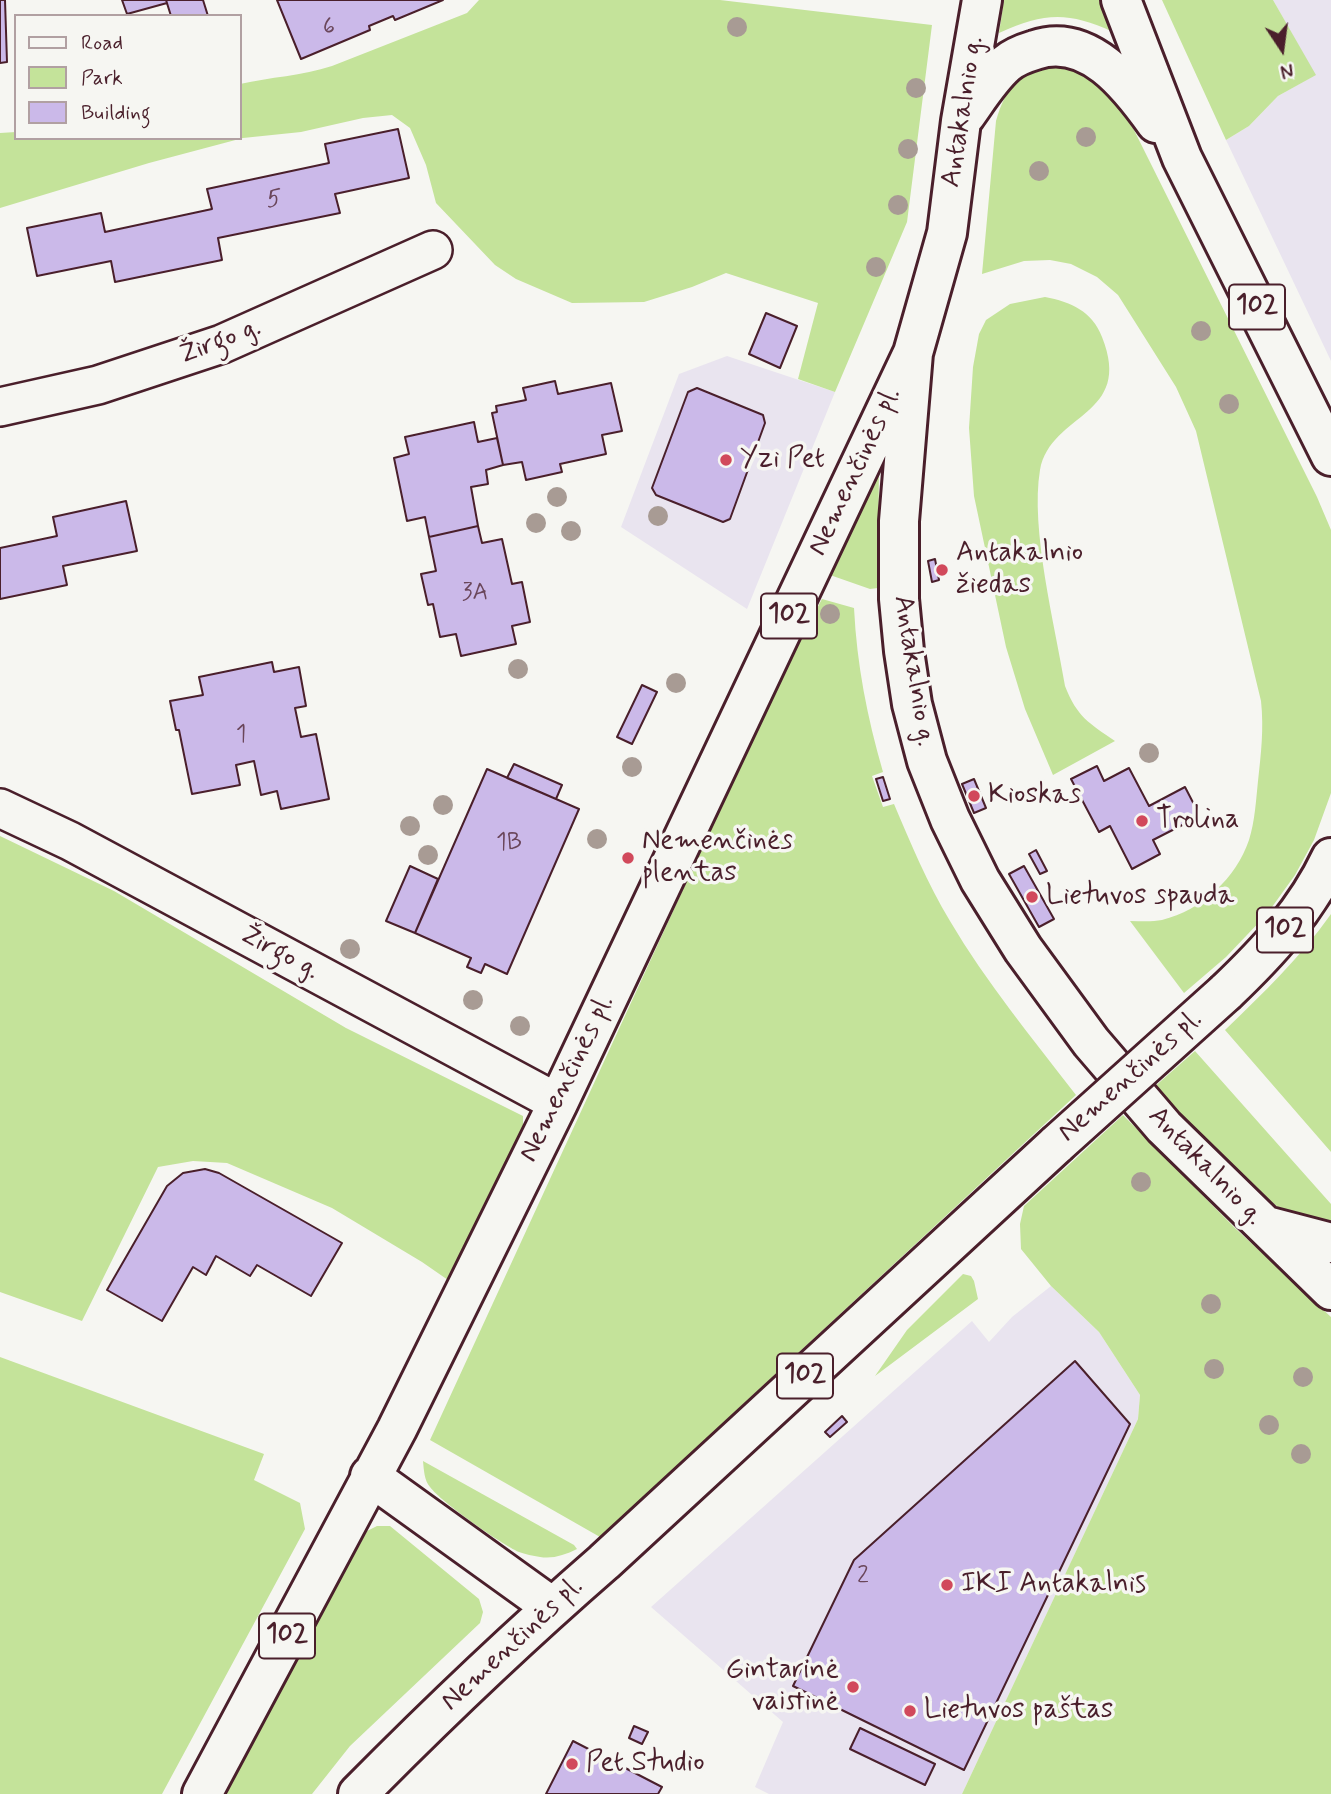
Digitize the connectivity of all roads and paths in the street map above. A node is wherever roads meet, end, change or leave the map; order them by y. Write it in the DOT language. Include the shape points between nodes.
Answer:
graph roads {
  1 [pos="982,0"];
  2 [pos="1121,0"];
  3 [pos="961,121"];
  4 [pos="1182,158"];
  5 [pos="433,250"];
  6 [pos="913,353"];
  7 [pos="0,407"];
  8 [pos="1331,456"];
  9 [pos="0,808"];
  10 [pos="1331,858"];
  11 [pos="558,1103"];
  12 [pos="1261,1224"];
  13 [pos="1331,1243"];
  14 [pos="1331,1290"];
  15 [pos="370,1476"];
  16 [pos="552,1607"];
  17 [pos="202,1794"];
  18 [pos="358,1794"];
  1 -- 3 [label="main road, Antakalnio g."];
  2 -- 4 [label="main road, 102"];
  3 -- 4 [label="main road" via="1007,62 1045,46 1067,46 1102,62 1118,77"];
  3 -- 6 [label="main road, Antakalnio g." via="947,233"];
  4 -- 8 [label="main road, 102"];
  5 -- 7 [label="street, Žirgo g." via="222,344 99,385"];
  6 -- 11 [label="main road, Nemenčinės pl. / 102"];
  6 -- 12 [label="main road, Antakalnio g." via="899,520 899,600 912,704 950,819 980,880 1023,949 1091,1042 1164,1127"];
  9 -- 11 [label="street, Žirgo g." via="70,841"];
  10 -- 16 [label="main road, Nemenčinės pl. / 102, bridge" via="1297,916 1226,992"];
  11 -- 15 [label="main road, Nemenčinės pl. / 102"];
  12 -- 13 [label="main road"];
  12 -- 14 [label="main road, Antakalnio g."];
  15 -- 16 [label="main road"];
  15 -- 17 [label="main road, Nemenčinės pl. / 102"];
  16 -- 18 [label="main road, Nemenčinės pl. / 102"];
}
